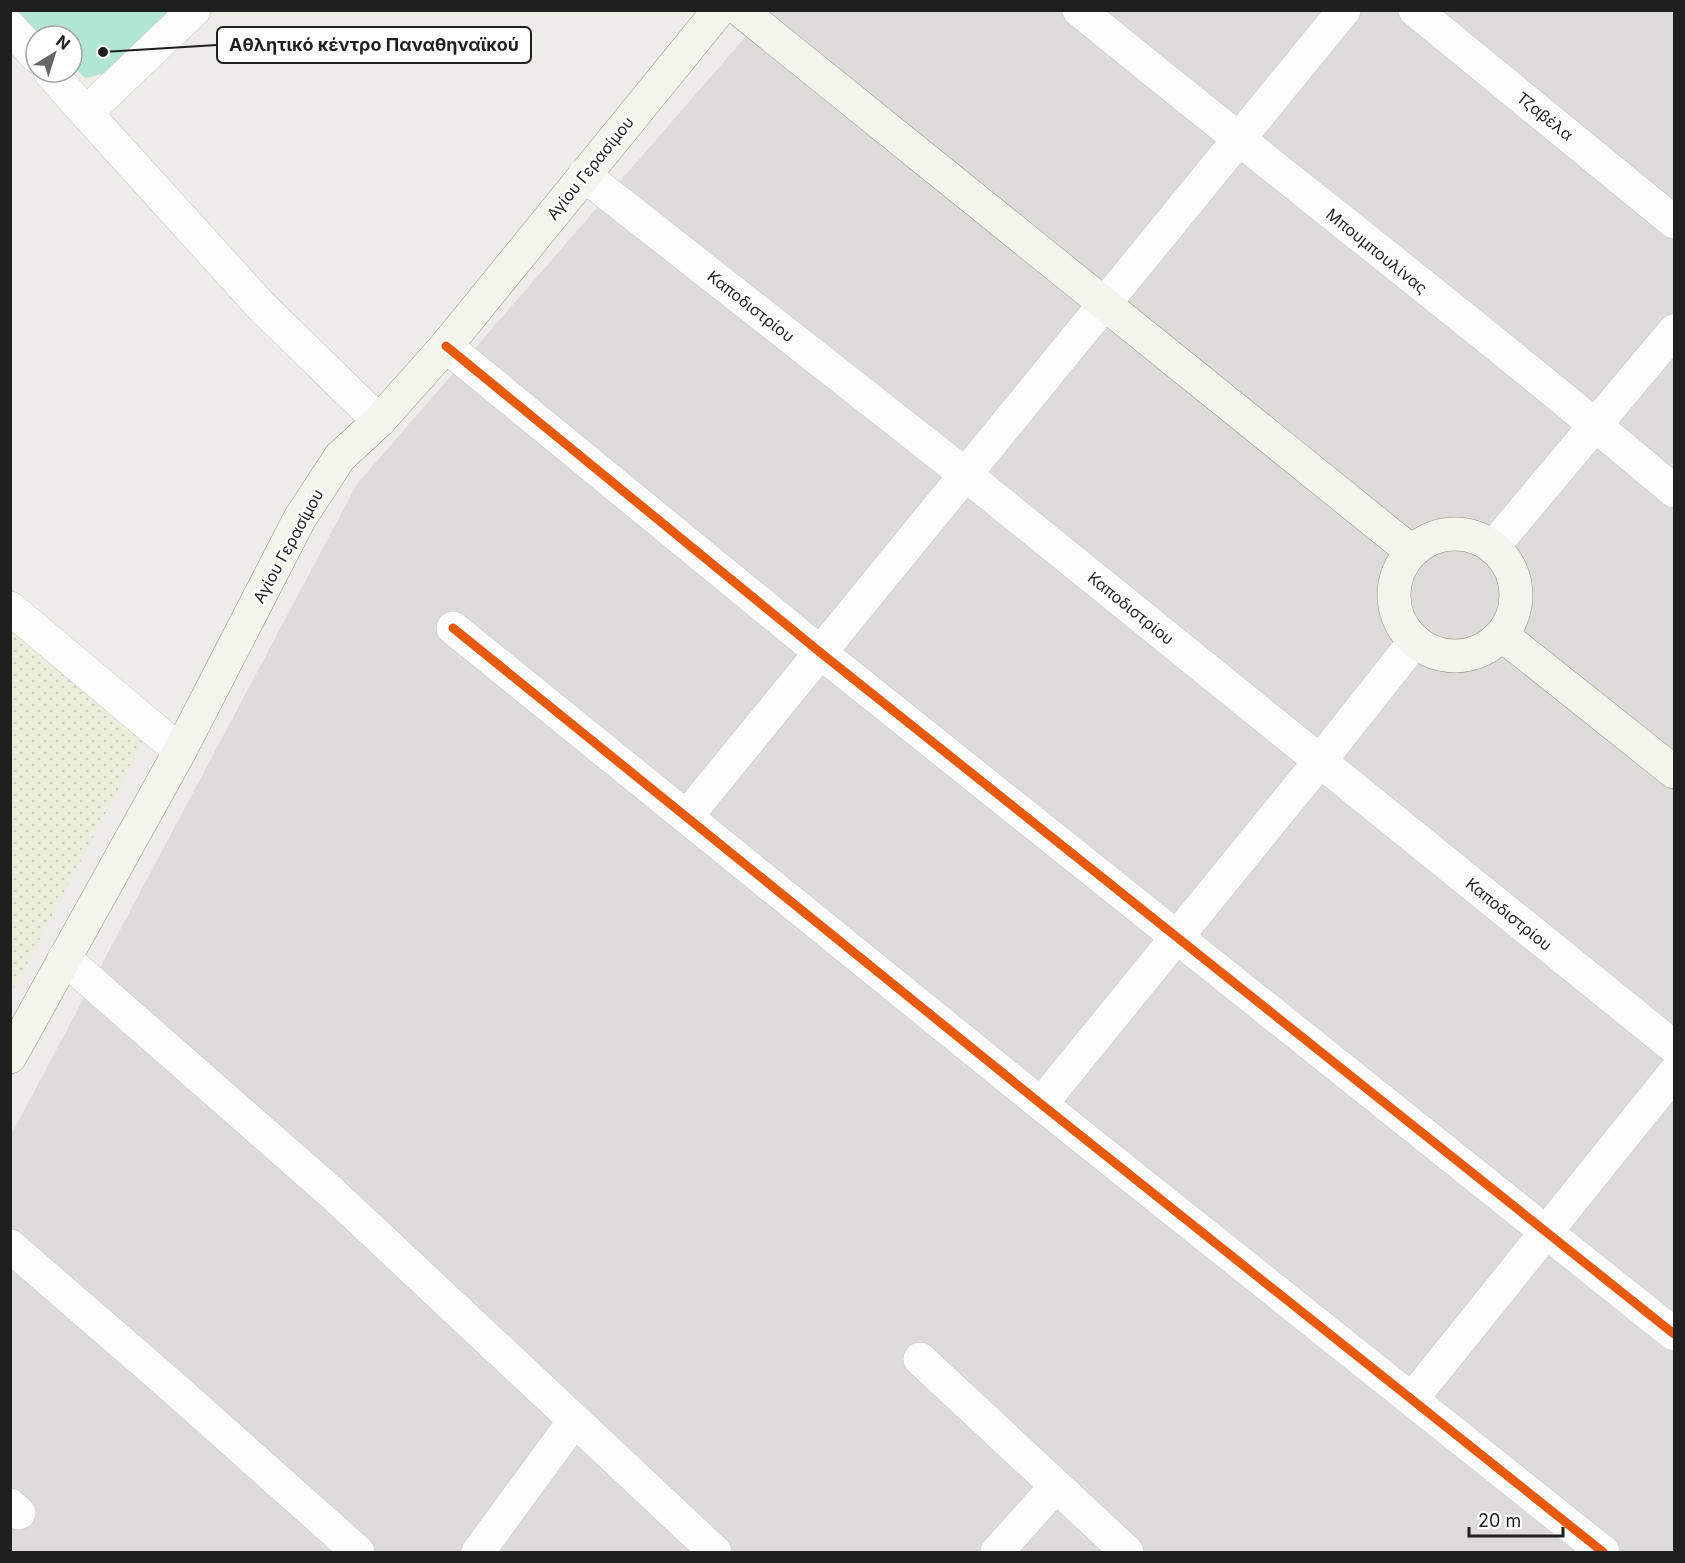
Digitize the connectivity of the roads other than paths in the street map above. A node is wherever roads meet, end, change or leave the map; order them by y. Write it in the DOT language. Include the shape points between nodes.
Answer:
graph roads {
  1 [pos="194,10"];
  2 [pos="718,10"];
  3 [pos="740,10"];
  4 [pos="1079,10"];
  5 [pos="1344,10"];
  6 [pos="1415,10"];
  7 [pos="10,27"];
  8 [pos="24,43"];
  9 [pos="61,84"];
  10 [pos="86,113"];
  11 [pos="1238,140"];
  12 [pos="584,175"];
  13 [pos="1674,222"];
  14 [pos="1105,304"];
  15 [pos="1674,331"];
  16 [pos="446,346"];
  17 [pos="379,421"];
  18 [pos="1595,424"];
  19 [pos="966,475"];
  20 [pos="1674,491"];
  21 [pos="1493,547"];
  22 [pos="1411,551"];
  23 [pos="10,608"];
  24 [pos="453,628"];
  25 [pos="1502,635"];
  26 [pos="1414,641"];
  27 [pos="821,653"];
  28 [pos="180,751"];
  29 [pos="1320,761"];
  30 [pos="1674,772"];
  31 [pos="687,816"];
  32 [pos="1178,936"];
  33 [pos="64,958"];
  34 [pos="1674,1047"];
  35 [pos="10,1057"];
  36 [pos="1674,1073"];
  37 [pos="1041,1104"];
  38 [pos="1547,1231"];
  39 [pos="10,1246"];
  40 [pos="1674,1334"];
  41 [pos="920,1359"];
  42 [pos="1412,1399"];
  43 [pos="574,1421"];
  44 [pos="1056,1486"];
  45 [pos="1594,1550"];
  46 [pos="358,1552"];
  47 [pos="478,1552"];
  48 [pos="716,1552"];
  49 [pos="997,1552"];
  50 [pos="1126,1552"];
  1 -- 10 [label="street"];
  2 -- 12 [label="street, Αγίου Γερασίμου"];
  3 -- 14 [label="street"];
  4 -- 11 [label="street, Μπουμπουλίνας"];
  5 -- 11 [label="street"];
  6 -- 13 [label="street, Τζαβέλα"];
  7 -- 8 [label="street"];
  9 -- 10 [label="street"];
  10 -- 17 [label="street" via="261,306"];
  11 -- 14 [label="street"];
  11 -- 18 [label="street, Μπουμπουλίνας"];
  12 -- 16 [label="street, Αγίου Γερασίμου"];
  12 -- 19 [label="street, Καποδιστρίου"];
  14 -- 19 [label="street"];
  14 -- 22 [label="street"];
  15 -- 18 [label="street"];
  16 -- 17 [label="street, Αγίου Γερασίμου"];
  16 -- 27 [label="street"];
  17 -- 28 [label="street, Αγίου Γερασίμου" via="340,458 300,518"];
  18 -- 20 [label="street, Μπουμπουλίνας"];
  18 -- 21 [label="street"];
  19 -- 27 [label="street"];
  19 -- 29 [label="street, Καποδιστρίου"];
  21 -- 22 [label="street" via="1474,536 1447,534 1423,542"];
  21 -- 25 [label="street" via="1508,563 1516,588 1514,614"];
  22 -- 26 [label="street" via="1399,568 1394,588 1398,618"];
  23 -- 28 [label="street"];
  24 -- 31 [label="street"];
  25 -- 26 [label="street" via="1487,647 1464,656 1437,653"];
  25 -- 30 [label="street"];
  26 -- 29 [label="street"];
  27 -- 31 [label="street"];
  27 -- 32 [label="street"];
  28 -- 33 [label="street, Αγίου Γερασίμου"];
  29 -- 32 [label="street"];
  29 -- 34 [label="street, Καποδιστρίου"];
  31 -- 37 [label="street"];
  32 -- 37 [label="street"];
  32 -- 38 [label="street"];
  33 -- 35 [label="street, Αγίου Γερασίμου"];
  33 -- 43 [label="street" via="332,1192"];
  36 -- 38 [label="street"];
  37 -- 42 [label="street"];
  38 -- 40 [label="street"];
  38 -- 42 [label="street"];
  39 -- 46 [label="street"];
  41 -- 44 [label="street"];
  42 -- 45 [label="street"];
  43 -- 47 [label="street"];
  43 -- 48 [label="street"];
  44 -- 49 [label="street"];
  44 -- 50 [label="street"];
}
